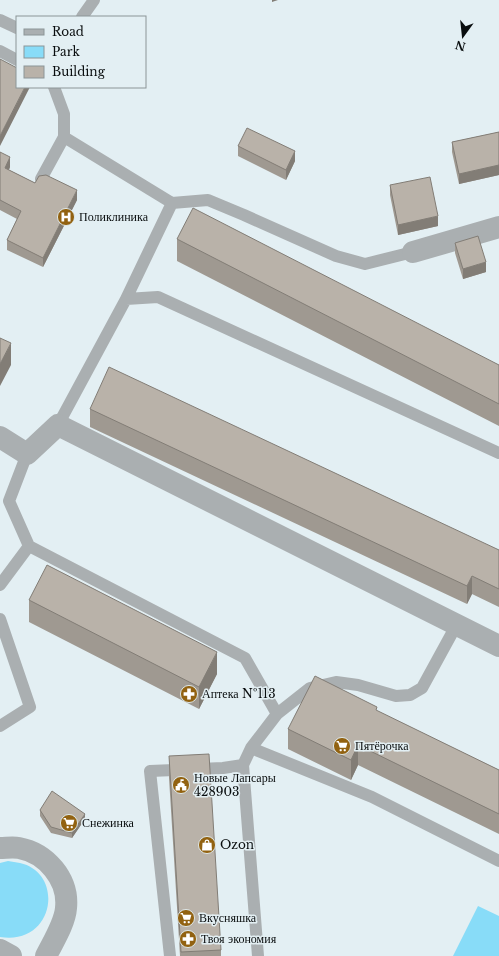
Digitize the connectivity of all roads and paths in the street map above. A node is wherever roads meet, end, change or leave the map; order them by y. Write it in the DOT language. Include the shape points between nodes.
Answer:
graph roads {
  1 [pos="94,0"];
  2 [pos="83,16"];
  3 [pos="0,20"];
  4 [pos="16,28"];
  5 [pos="0,52"];
  6 [pos="16,60"];
  7 [pos="54,88"];
  8 [pos="64,137"];
  9 [pos="41,179"];
  10 [pos="172,203"];
  11 [pos="499,227"];
  12 [pos="413,252"];
  13 [pos="126,299"];
  14 [pos="58,425"];
  15 [pos="0,437"];
  16 [pos="499,453"];
  17 [pos="27,454"];
  18 [pos="29,546"];
  19 [pos="0,585"];
  20 [pos="0,619"];
  21 [pos="457,624"];
  22 [pos="499,646"];
  23 [pos="277,714"];
  24 [pos="0,726"];
  25 [pos="251,748"];
  26 [pos="243,765"];
  27 [pos="0,848"];
  28 [pos="499,861"];
  29 [pos="0,950"];
  30 [pos="12,956"];
  31 [pos="46,956"];
  32 [pos="170,956"];
  33 [pos="258,956"];
  1 -- 2 [label="lane"];
  3 -- 4 [label="lane"];
  5 -- 6 [label="lane"];
  7 -- 8 [label="lane" via="64,114"];
  8 -- 9 [label="lane"];
  8 -- 10 [label="lane"];
  10 -- 12 [label="lane" via="208,200 336,256 365,264"];
  10 -- 13 [label="lane"];
  11 -- 12 [label="street"];
  13 -- 14 [label="lane"];
  13 -- 16 [label="lane" via="158,297"];
  14 -- 17 [label="street"];
  14 -- 21 [label="street"];
  15 -- 17 [label="street"];
  17 -- 18 [label="lane" via="9,501"];
  18 -- 19 [label="lane"];
  18 -- 23 [label="lane" via="245,658"];
  20 -- 24 [label="lane" via="30,707"];
  21 -- 22 [label="street"];
  21 -- 23 [label="lane" via="422,688 410,695 396,696 358,685 336,682 310,688"];
  23 -- 25 [label="lane"];
  25 -- 26 [label="lane"];
  25 -- 28 [label="lane" via="372,796"];
  26 -- 32 [label="lane" via="150,771"];
  26 -- 33 [label="lane"];
  27 -- 31 [label="street" via="18,848 37,854 55,869 64,886 66,908 60,929"];
  29 -- 30 [label="street"];
}
